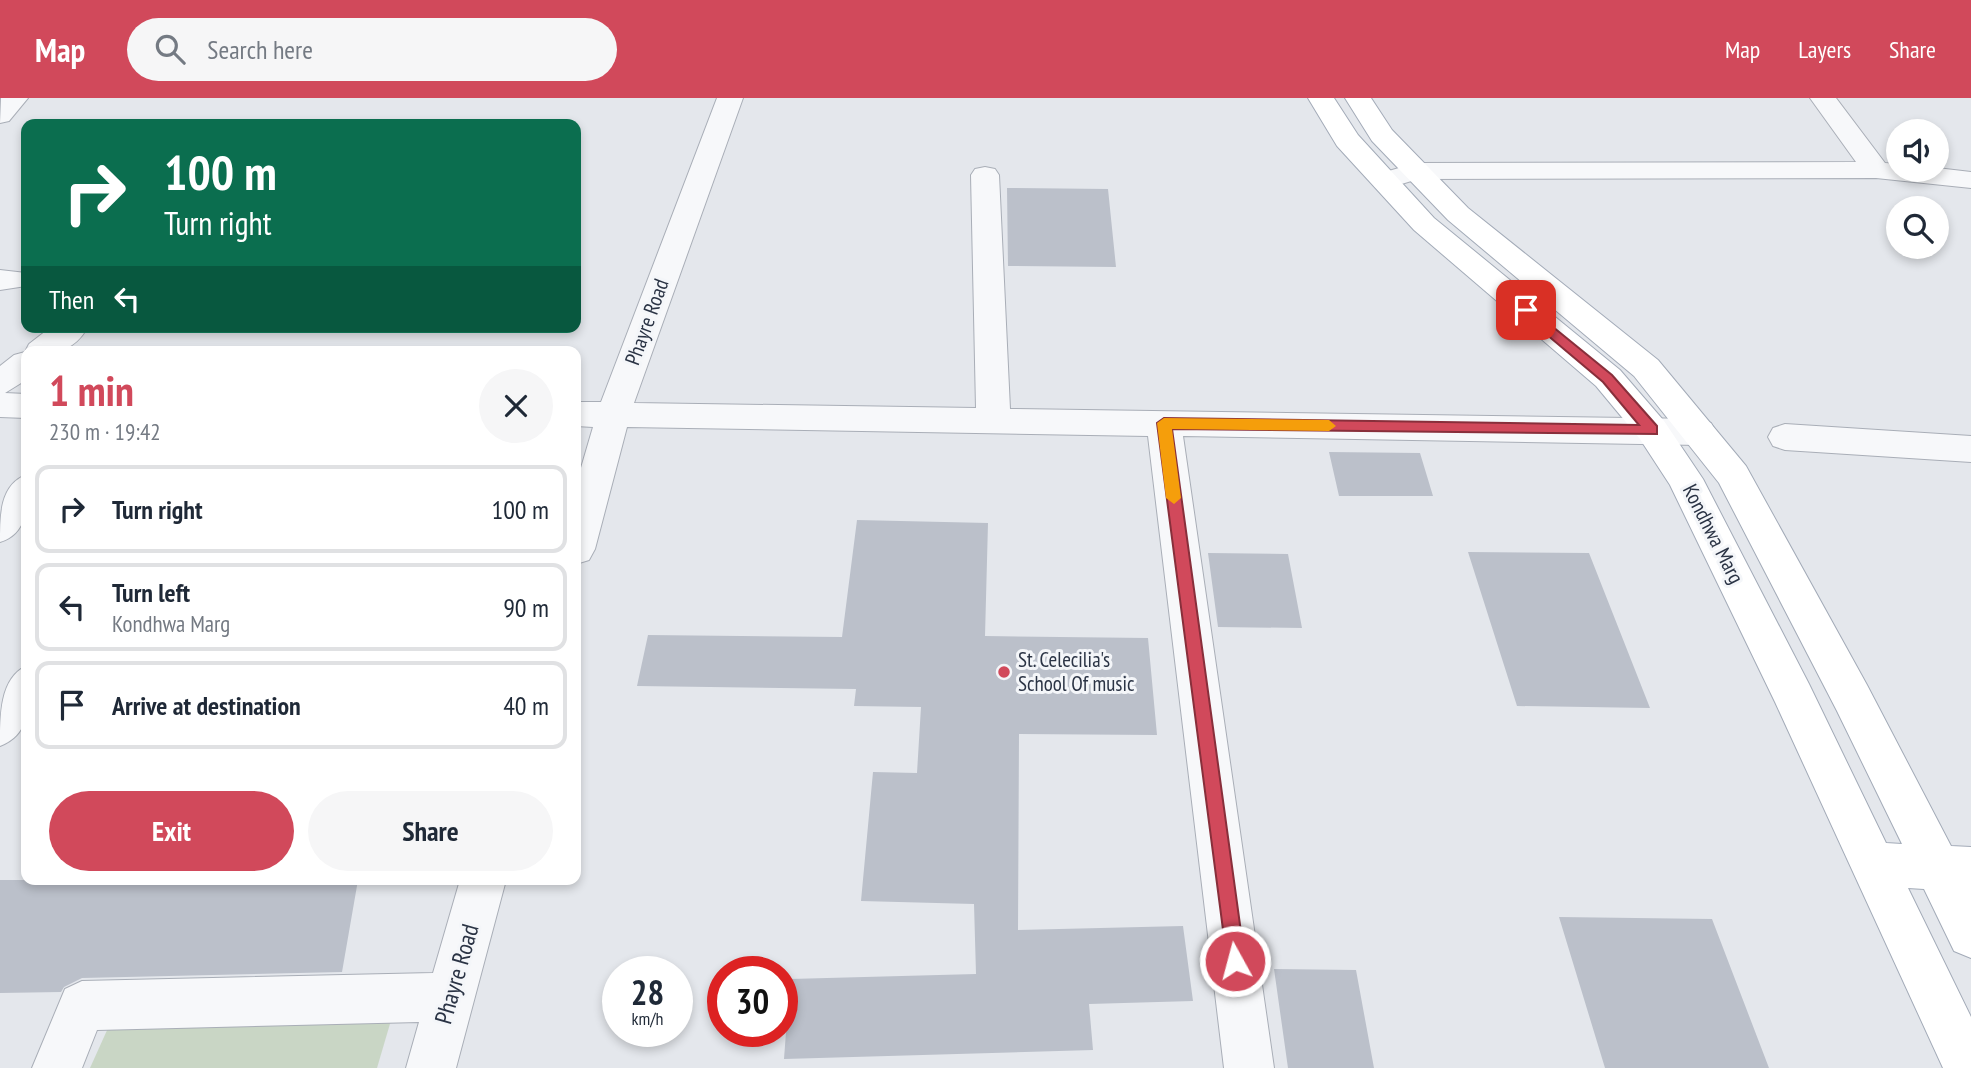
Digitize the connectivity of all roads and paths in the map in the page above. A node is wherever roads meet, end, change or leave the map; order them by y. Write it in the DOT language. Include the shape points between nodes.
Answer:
graph roads {
  1 [pos="15,98"];
  2 [pos="730,98"];
  3 [pos="1321,98"];
  4 [pos="1358,98"];
  5 [pos="1823,98"];
  6 [pos="0,115"];
  7 [pos="1876,170"];
  8 [pos="985,175"];
  9 [pos="1400,176"];
  10 [pos="1971,180"];
  11 [pos="65,333"];
  12 [pos="48,346"];
  13 [pos="21,367"];
  14 [pos="0,383"];
  15 [pos="0,405"];
  16 [pos="21,406"];
  17 [pos="581,414"];
  18 [pos="613,415"];
  19 [pos="993,421"];
  20 [pos="1164,423"];
  21 [pos="1652,430"];
  22 [pos="1699,432"];
  23 [pos="1785,437"];
  24 [pos="1971,449"];
  25 [pos="21,490"];
  26 [pos="21,496"];
  27 [pos="0,497"];
  28 [pos="0,528"];
  29 [pos="581,532"];
  30 [pos="21,692"];
  31 [pos="0,727"];
  32 [pos="1872,864"];
  33 [pos="1954,868"];
  34 [pos="482,885"];
  35 [pos="1971,934"];
  36 [pos="451,997"];
  37 [pos="57,1068"];
  38 [pos="431,1068"];
  39 [pos="1249,1068"];
  40 [pos="1969,1068"];
  1 -- 6 [label="street"];
  2 -- 18 [label="street, Phayre Road"];
  3 -- 9 [label="main road, Kondhwa Marg" via="1347,140"];
  4 -- 9 [label="main road, Kondhwa Marg" via="1382,135"];
  5 -- 7 [label="street"];
  7 -- 9 [label="street"];
  7 -- 10 [label="street"];
  8 -- 19 [label="street"];
  9 -- 21 [label="main road, Kondhwa Marg" via="1424,223 1608,378"];
  9 -- 22 [label="main road, Kondhwa Marg" via="1458,214 1646,368"];
  11 -- 12 [label="street"];
  13 -- 14 [label="street"];
  15 -- 16 [label="street"];
  17 -- 18 [label="street"];
  18 -- 19 [label="street"];
  18 -- 29 [label="street, Phayre Road"];
  19 -- 20 [label="street"];
  20 -- 21 [label="street"];
  20 -- 39 [label="street"];
  21 -- 22 [label="street"];
  21 -- 32 [label="main road, Kondhwa Marg" via="1685,479"];
  22 -- 33 [label="main road, Kondhwa Marg" via="1733,475 1852,698"];
  23 -- 24 [label="street"];
  25 -- 27 [label="street"];
  26 -- 28 [label="street"];
  30 -- 31 [label="street"];
  32 -- 33 [label="main road"];
  32 -- 40 [label="main road, Kondhwa Marg"];
  33 -- 35 [label="main road, Kondhwa Marg"];
  34 -- 36 [label="street, Phayre Road"];
  36 -- 37 [label="street" via="82,1006"];
  36 -- 38 [label="street, Phayre Road"];
}
